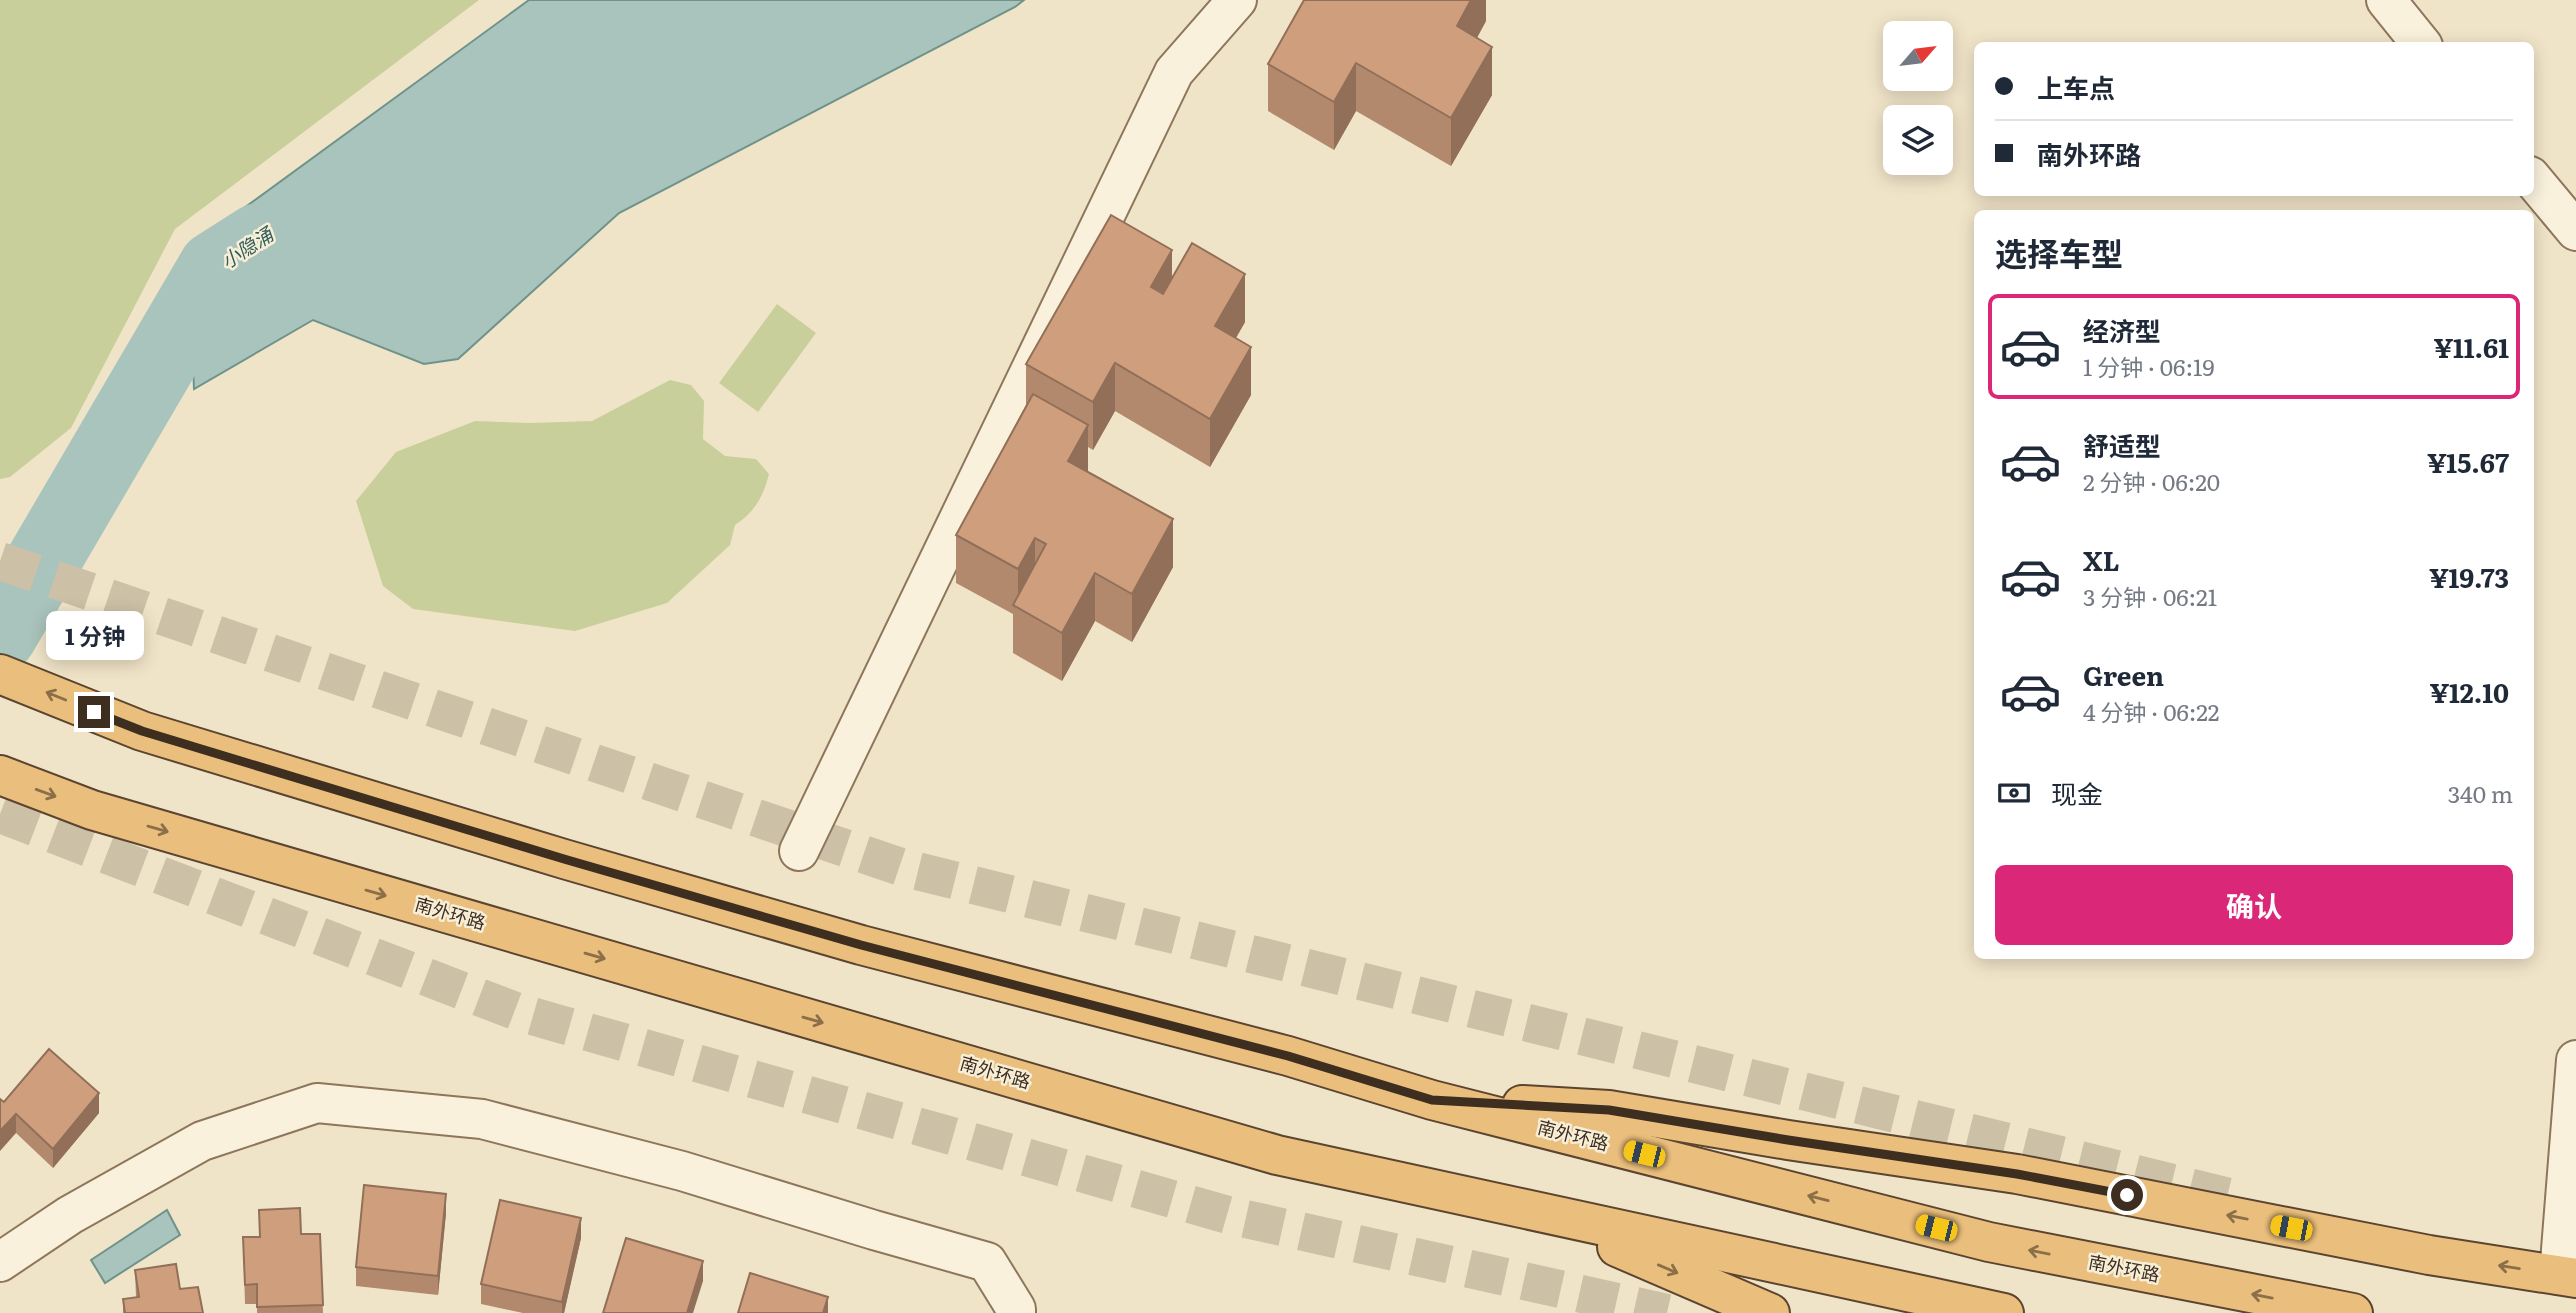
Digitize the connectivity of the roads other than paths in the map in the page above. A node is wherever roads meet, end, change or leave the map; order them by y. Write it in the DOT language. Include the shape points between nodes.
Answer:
graph roads {
  1 [pos="1237,0"];
  2 [pos="2397,2"];
  3 [pos="2421,42"];
  4 [pos="2534,181"];
  5 [pos="2576,231"];
  6 [pos="0,674"];
  7 [pos="0,775"];
  8 [pos="799,851"];
  9 [pos="2576,1060"];
  10 [pos="1432,1100"];
  11 [pos="1538,1212"];
  12 [pos="0,1262"];
  13 [pos="2568,1277"];
  14 [pos="1016,1313"];
  15 [pos="1770,1313"];
  16 [pos="2004,1313"];
  17 [pos="2353,1313"];
  1 -- 8 [label="street" via="1174,72"];
  2 -- 3 [label="street"];
  4 -- 5 [label="street"];
  10 -- 6 [label="highway, 南外环路, one-way" via="1288,1056 861,945 564,859 142,731"];
  7 -- 11 [label="highway, 南外环路, one-way" via="92,810 1278,1156"];
  9 -- 13 [label="street"];
  13 -- 10 [label="highway, one-way" via="2428,1255 2017,1174 1609,1110"];
  17 -- 10 [label="highway, 南外环路, one-way" via="1989,1242"];
  11 -- 15 [label="highway, one-way"];
  11 -- 16 [label="highway, 南外环路"];
  12 -- 14 [label="street" via="70,1215 202,1140 317,1103 482,1119 682,1171 987,1262"];
}
